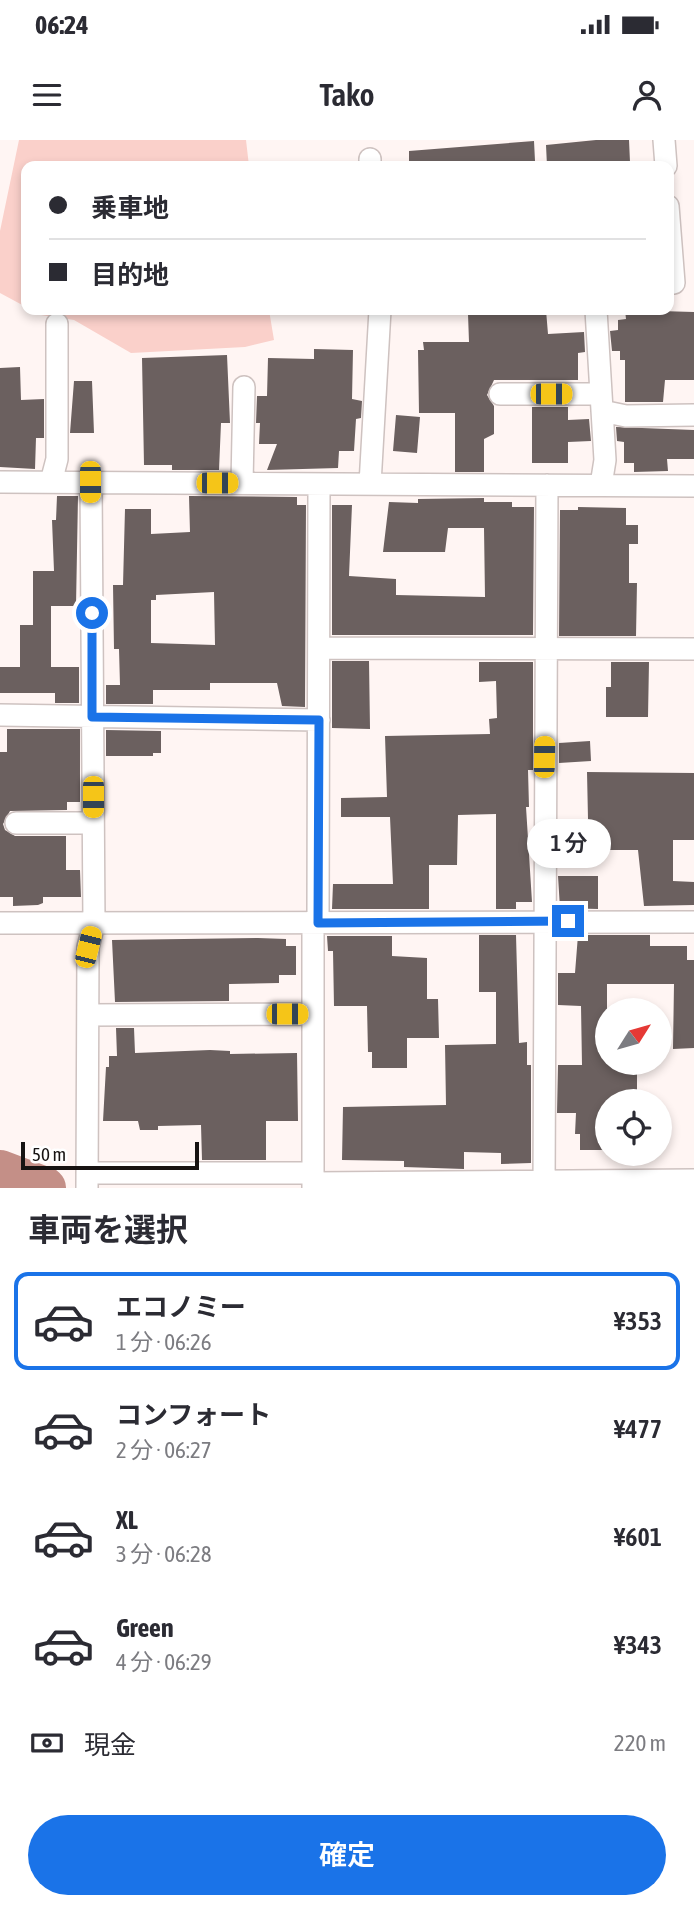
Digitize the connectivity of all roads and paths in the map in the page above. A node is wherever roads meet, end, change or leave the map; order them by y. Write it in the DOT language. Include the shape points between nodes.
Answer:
graph roads {
  1 [pos="664,140"];
  2 [pos="666,161"];
  3 [pos="674,247"];
  4 [pos="679,282"];
  5 [pos="380,315"];
  6 [pos="596,315"];
  7 [pos="57,324"];
  8 [pos="244,387"];
  9 [pos="500,394"];
  10 [pos="601,402"];
  11 [pos="694,415"];
  12 [pos="0,482"];
  13 [pos="51,482"];
  14 [pos="90,482"];
  15 [pos="242,483"];
  16 [pos="319,484"];
  17 [pos="370,484"];
  18 [pos="547,485"];
  19 [pos="601,485"];
  20 [pos="694,486"];
  21 [pos="319,648"];
  22 [pos="545,648"];
  23 [pos="694,649"];
  24 [pos="0,715"];
  25 [pos="92,717"];
  26 [pos="319,720"];
  27 [pos="16,823"];
  28 [pos="93,823"];
  29 [pos="542,921"];
  30 [pos="694,922"];
  31 [pos="0,923"];
  32 [pos="315,923"];
  33 [pos="94,924"];
  34 [pos="312,1014"];
  35 [pos="88,1015"];
  36 [pos="87,1180"];
  37 [pos="694,1180"];
  38 [pos="312,1181"];
  39 [pos="544,1185"];
  1 -- 2 [label="street"];
  3 -- 4 [label="street"];
  5 -- 17 [label="street"];
  6 -- 10 [label="street"];
  7 -- 13 [label="street" via="57,459"];
  8 -- 15 [label="street"];
  9 -- 10 [label="street"];
  10 -- 11 [label="street" via="626,416"];
  10 -- 19 [label="street" via="605,460"];
  12 -- 13 [label="street"];
  13 -- 14 [label="street"];
  14 -- 15 [label="street"];
  14 -- 25 [label="street"];
  15 -- 16 [label="street"];
  16 -- 17 [label="street"];
  16 -- 21 [label="street"];
  17 -- 18 [label="street"];
  18 -- 19 [label="street"];
  18 -- 22 [label="street"];
  19 -- 20 [label="street"];
  21 -- 22 [label="street"];
  21 -- 26 [label="street"];
  22 -- 23 [label="street"];
  22 -- 29 [label="street"];
  24 -- 25 [label="street"];
  25 -- 26 [label="street"];
  25 -- 28 [label="street"];
  26 -- 32 [label="street"];
  27 -- 28 [label="street"];
  28 -- 33 [label="street"];
  29 -- 30 [label="street"];
  29 -- 32 [label="street"];
  29 -- 39 [label="street"];
  31 -- 33 [label="street"];
  32 -- 33 [label="street"];
  32 -- 34 [label="street"];
  33 -- 35 [label="street" via="88,947"];
  34 -- 35 [label="street"];
  34 -- 38 [label="street"];
  35 -- 36 [label="street"];
  36 -- 38 [label="street"];
  37 -- 39 [label="street"];
  38 -- 39 [label="street"];
}
